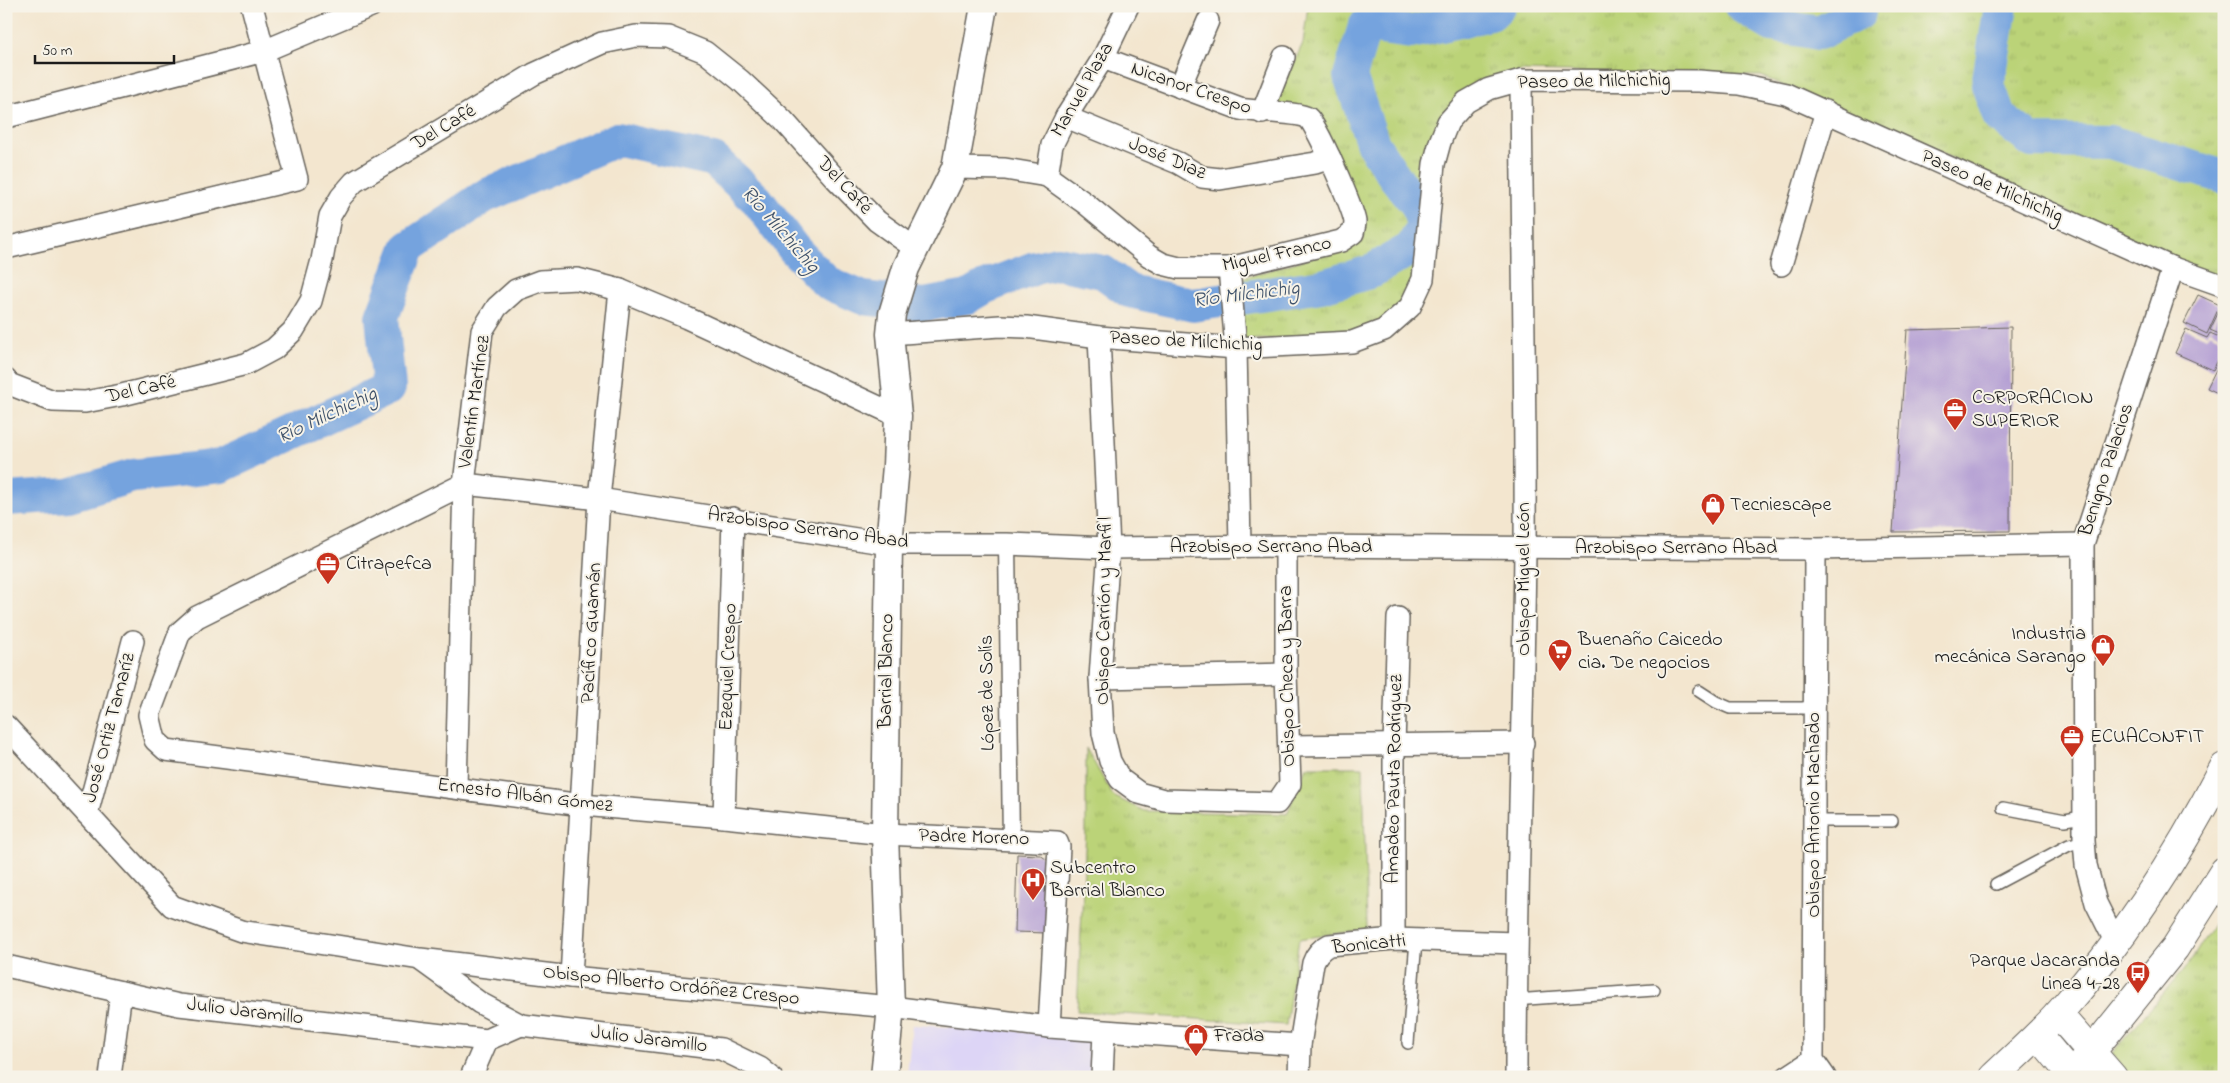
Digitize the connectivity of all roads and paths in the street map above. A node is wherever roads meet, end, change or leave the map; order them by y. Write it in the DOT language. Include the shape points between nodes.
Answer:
graph roads {
  1 [pos="252,6"];
  2 [pos="371,6"];
  3 [pos="984,6"];
  4 [pos="1128,6"];
  5 [pos="1208,21"];
  6 [pos="264,52"];
  7 [pos="1284,57"];
  8 [pos="1103,58"];
  9 [pos="1521,80"];
  10 [pos="1180,87"];
  11 [pos="1826,111"];
  12 [pos="1262,113"];
  13 [pos="6,117"];
  14 [pos="1066,117"];
  15 [pos="1310,119"];
  16 [pos="1330,158"];
  17 [pos="955,168"];
  18 [pos="1047,176"];
  19 [pos="6,248"];
  20 [pos="911,259"];
  21 [pos="1781,265"];
  22 [pos="2173,268"];
  23 [pos="1230,275"];
  24 [pos="2224,286"];
  25 [pos="620,290"];
  26 [pos="891,324"];
  27 [pos="1099,337"];
  28 [pos="1235,339"];
  29 [pos="7,383"];
  30 [pos="898,416"];
  31 [pos="464,484"];
  32 [pos="600,498"];
  33 [pos="733,518"];
  34 [pos="889,544"];
  35 [pos="1007,544"];
  36 [pos="2083,544"];
  37 [pos="1240,546"];
  38 [pos="1286,546"];
  39 [pos="1525,547"];
  40 [pos="1109,548"];
  41 [pos="1815,550"];
  42 [pos="1398,618"];
  43 [pos="133,641"];
  44 [pos="1286,674"];
  45 [pos="1100,678"];
  46 [pos="1699,691"];
  47 [pos="1815,706"];
  48 [pos="6,726"];
  49 [pos="1522,743"];
  50 [pos="1290,746"];
  51 [pos="1394,746"];
  52 [pos="2224,767"];
  53 [pos="456,787"];
  54 [pos="1277,803"];
  55 [pos="582,805"];
  56 [pos="2003,808"];
  57 [pos="87,814"];
  58 [pos="724,816"];
  59 [pos="2082,817"];
  60 [pos="1892,820"];
  61 [pos="1814,821"];
  62 [pos="885,834"];
  63 [pos="1011,841"];
  64 [pos="2084,841"];
  65 [pos="2224,871"];
  66 [pos="1996,884"];
  67 [pos="1394,939"];
  68 [pos="1416,940"];
  69 [pos="1516,943"];
  70 [pos="2116,943"];
  71 [pos="420,959"];
  72 [pos="6,966"];
  73 [pos="571,977"];
  74 [pos="1654,990"];
  75 [pos="121,992"];
  76 [pos="1516,1000"];
  77 [pos="891,1007"];
  78 [pos="2058,1014"];
  79 [pos="521,1025"];
  80 [pos="1049,1027"];
  81 [pos="1104,1032"];
  82 [pos="2038,1036"];
  83 [pos="487,1040"];
  84 [pos="1408,1043"];
  85 [pos="1300,1045"];
  86 [pos="2092,1051"];
  87 [pos="1819,1068"];
  88 [pos="2071,1076"];
  89 [pos="110,1077"];
  90 [pos="471,1077"];
  91 [pos="771,1077"];
  92 [pos="884,1077"];
  93 [pos="1102,1077"];
  94 [pos="1299,1077"];
  95 [pos="1516,1077"];
  96 [pos="1787,1077"];
  97 [pos="1993,1077"];
  98 [pos="2113,1077"];
  1 -- 6 [label="street"];
  2 -- 6 [label="street"];
  3 -- 17 [label="street, Barrial Blanco"];
  4 -- 8 [label="street, Manuel Plaza"];
  5 -- 10 [label="street"];
  6 -- 13 [label="street"];
  6 -- 19 [label="street" via="297,179"];
  7 -- 12 [label="street"];
  8 -- 10 [label="street, Nicanor Crespo"];
  8 -- 14 [label="street, Manuel Plaza"];
  9 -- 11 [label="street, Paseo de Milchichig" via="1739,84 1786,94"];
  9 -- 28 [label="street, Paseo de Milchichig" via="1489,89 1466,102 1448,122 1434,164 1423,279 1410,308 1384,330 1352,342"];
  9 -- 39 [label="street, Obispo Miguel León"];
  10 -- 12 [label="street, Nicanor Crespo" via="1240,109"];
  11 -- 21 [label="street"];
  11 -- 22 [label="street, Paseo de Milchichig"];
  12 -- 15 [label="street, Nicanor Crespo" via="1302,115"];
  14 -- 16 [label="street, José Díaz" via="1178,163 1202,177 1220,179"];
  14 -- 18 [label="street, Manuel Plaza" via="1052,145"];
  15 -- 16 [label="street, Miguel Franco"];
  16 -- 23 [label="street, Miguel Franco" via="1355,221 1353,233 1341,241"];
  17 -- 18 [label="street, Miguel Franco" via="1004,169"];
  17 -- 20 [label="street, Barrial Blanco"];
  18 -- 23 [label="street, Miguel Franco" via="1163,264"];
  20 -- 26 [label="street, Barrial Blanco"];
  20 -- 29 [label="street, Del Café" via="783,120 740,80 705,52 668,37 636,36 602,43 534,74 354,182 330,216 310,301 293,331 274,349 246,364 122,396 85,402 53,401"];
  22 -- 24 [label="street, Paseo de Milchichig"];
  22 -- 36 [label="street, Benigno Palacios"];
  23 -- 28 [label="street"];
  25 -- 30 [label="street, Valentín Martínez"];
  25 -- 31 [label="street, Valentín Martínez" via="577,279 540,281 516,290 497,306 482,331"];
  25 -- 32 [label="street, Pacífico Guamán"];
  26 -- 27 [label="street, Paseo de Milchichig" via="1018,326"];
  26 -- 30 [label="street, Barrial Blanco"];
  27 -- 28 [label="street, Paseo de Milchichig"];
  27 -- 40 [label="street, Obispo Carrión y Marfil"];
  28 -- 37 [label="street"];
  30 -- 34 [label="street, Barrial Blanco"];
  31 -- 32 [label="street, Arzobispo Serrano Abad"];
  31 -- 53 [label="street, Valentín Martínez"];
  31 -- 53 [label="street, Ernesto Albán Gómez" via="197,617 180,632 149,716 154,740 166,750"];
  32 -- 33 [label="street, Arzobispo Serrano Abad"];
  32 -- 55 [label="street, Pacífico Guamán"];
  33 -- 34 [label="street, Arzobispo Serrano Abad"];
  33 -- 58 [label="street, Ezequiel Crespo"];
  34 -- 35 [label="street, Arzobispo Serrano Abad"];
  34 -- 62 [label="street, Barrial Blanco"];
  35 -- 40 [label="street, Arzobispo Serrano Abad"];
  35 -- 63 [label="street, López de Solís"];
  36 -- 41 [label="street, Arzobispo Serrano Abad"];
  36 -- 59 [label="street, Benigno Palacios"];
  37 -- 38 [label="street, Arzobispo Serrano Abad"];
  37 -- 40 [label="street, Arzobispo Serrano Abad"];
  38 -- 39 [label="street, Arzobispo Serrano Abad"];
  38 -- 44 [label="street, Obispo Checa y Barra"];
  39 -- 41 [label="street, Arzobispo Serrano Abad"];
  39 -- 49 [label="street, Obispo Miguel León"];
  40 -- 45 [label="street, Obispo Carrión y Marfil"];
  41 -- 47 [label="street, Obispo Antonio Machado"];
  42 -- 51 [label="street, Amadeo Pauta Rodríguez"];
  43 -- 57 [label="street, José Ortiz Tamaríz"];
  44 -- 45 [label="street"];
  44 -- 50 [label="street, Obispo Checa y Barra"];
  45 -- 54 [label="street, Obispo Carrión y Marfil" via="1103,733 1110,761 1120,779 1139,793 1164,800"];
  46 -- 47 [label="lane" via="1730,708"];
  47 -- 61 [label="street, Obispo Antonio Machado"];
  48 -- 57 [label="street, Obispo Alberto Ordóñez Crespo"];
  49 -- 51 [label="street"];
  49 -- 69 [label="street, Obispo Miguel León"];
  50 -- 51 [label="street"];
  50 -- 54 [label="street, Obispo Checa y Barra" via="1290,784"];
  51 -- 67 [label="street, Amadeo Pauta Rodríguez"];
  52 -- 70 [label="main road"];
  53 -- 55 [label="street, Ernesto Albán Gómez"];
  55 -- 58 [label="street, Ernesto Albán Gómez"];
  55 -- 73 [label="street, Pacífico Guamán"];
  56 -- 59 [label="lane" via="2065,820"];
  57 -- 71 [label="street, Obispo Alberto Ordóñez Crespo" via="172,906 241,931"];
  58 -- 62 [label="street, Ernesto Albán Gómez"];
  59 -- 64 [label="street, Benigno Palacios"];
  60 -- 61 [label="lane"];
  61 -- 87 [label="street, Obispo Antonio Machado"];
  62 -- 63 [label="street, Padre Moreno"];
  62 -- 77 [label="street, Barrial Blanco"];
  63 -- 80 [label="street, Padre Moreno" via="1050,840 1057,842 1059,847"];
  64 -- 66 [label="lane" via="2069,845"];
  64 -- 70 [label="street, Benigno Palacios" via="2086,866 2096,904"];
  65 -- 86 [label="main road" via="2175,948"];
  67 -- 68 [label="street, Bonicatti"];
  67 -- 85 [label="street, Bonicatti" via="1330,945 1316,955 1312,963"];
  68 -- 69 [label="street, Bonicatti"];
  68 -- 84 [label="lane"];
  69 -- 76 [label="street, Obispo Miguel León"];
  70 -- 78 [label="main road"];
  71 -- 73 [label="street, Obispo Alberto Ordóñez Crespo"];
  71 -- 79 [label="street, Julio Jaramillo" via="480,1003"];
  72 -- 75 [label="street, Julio Jaramillo"];
  73 -- 77 [label="street, Obispo Alberto Ordóñez Crespo"];
  74 -- 76 [label="lane"];
  75 -- 83 [label="street, Julio Jaramillo" via="179,1005"];
  75 -- 89 [label="street"];
  76 -- 95 [label="street, Obispo Miguel León"];
  77 -- 80 [label="street, Obispo Alberto Ordóñez Crespo"];
  77 -- 92 [label="street, Barrial Blanco"];
  78 -- 82 [label="main road"];
  78 -- 86 [label="main road"];
  79 -- 83 [label="street"];
  79 -- 91 [label="street, Julio Jaramillo" via="722,1049"];
  80 -- 81 [label="street, Obispo Alberto Ordóñez Crespo"];
  81 -- 85 [label="street, Obispo Alberto Ordóñez Crespo"];
  81 -- 93 [label="street"];
  82 -- 88 [label="main road"];
  82 -- 97 [label="main road"];
  83 -- 90 [label="street"];
  85 -- 94 [label="street, Bonicatti"];
  86 -- 88 [label="main road"];
  86 -- 98 [label="main road"];
  87 -- 96 [label="street"];
}
